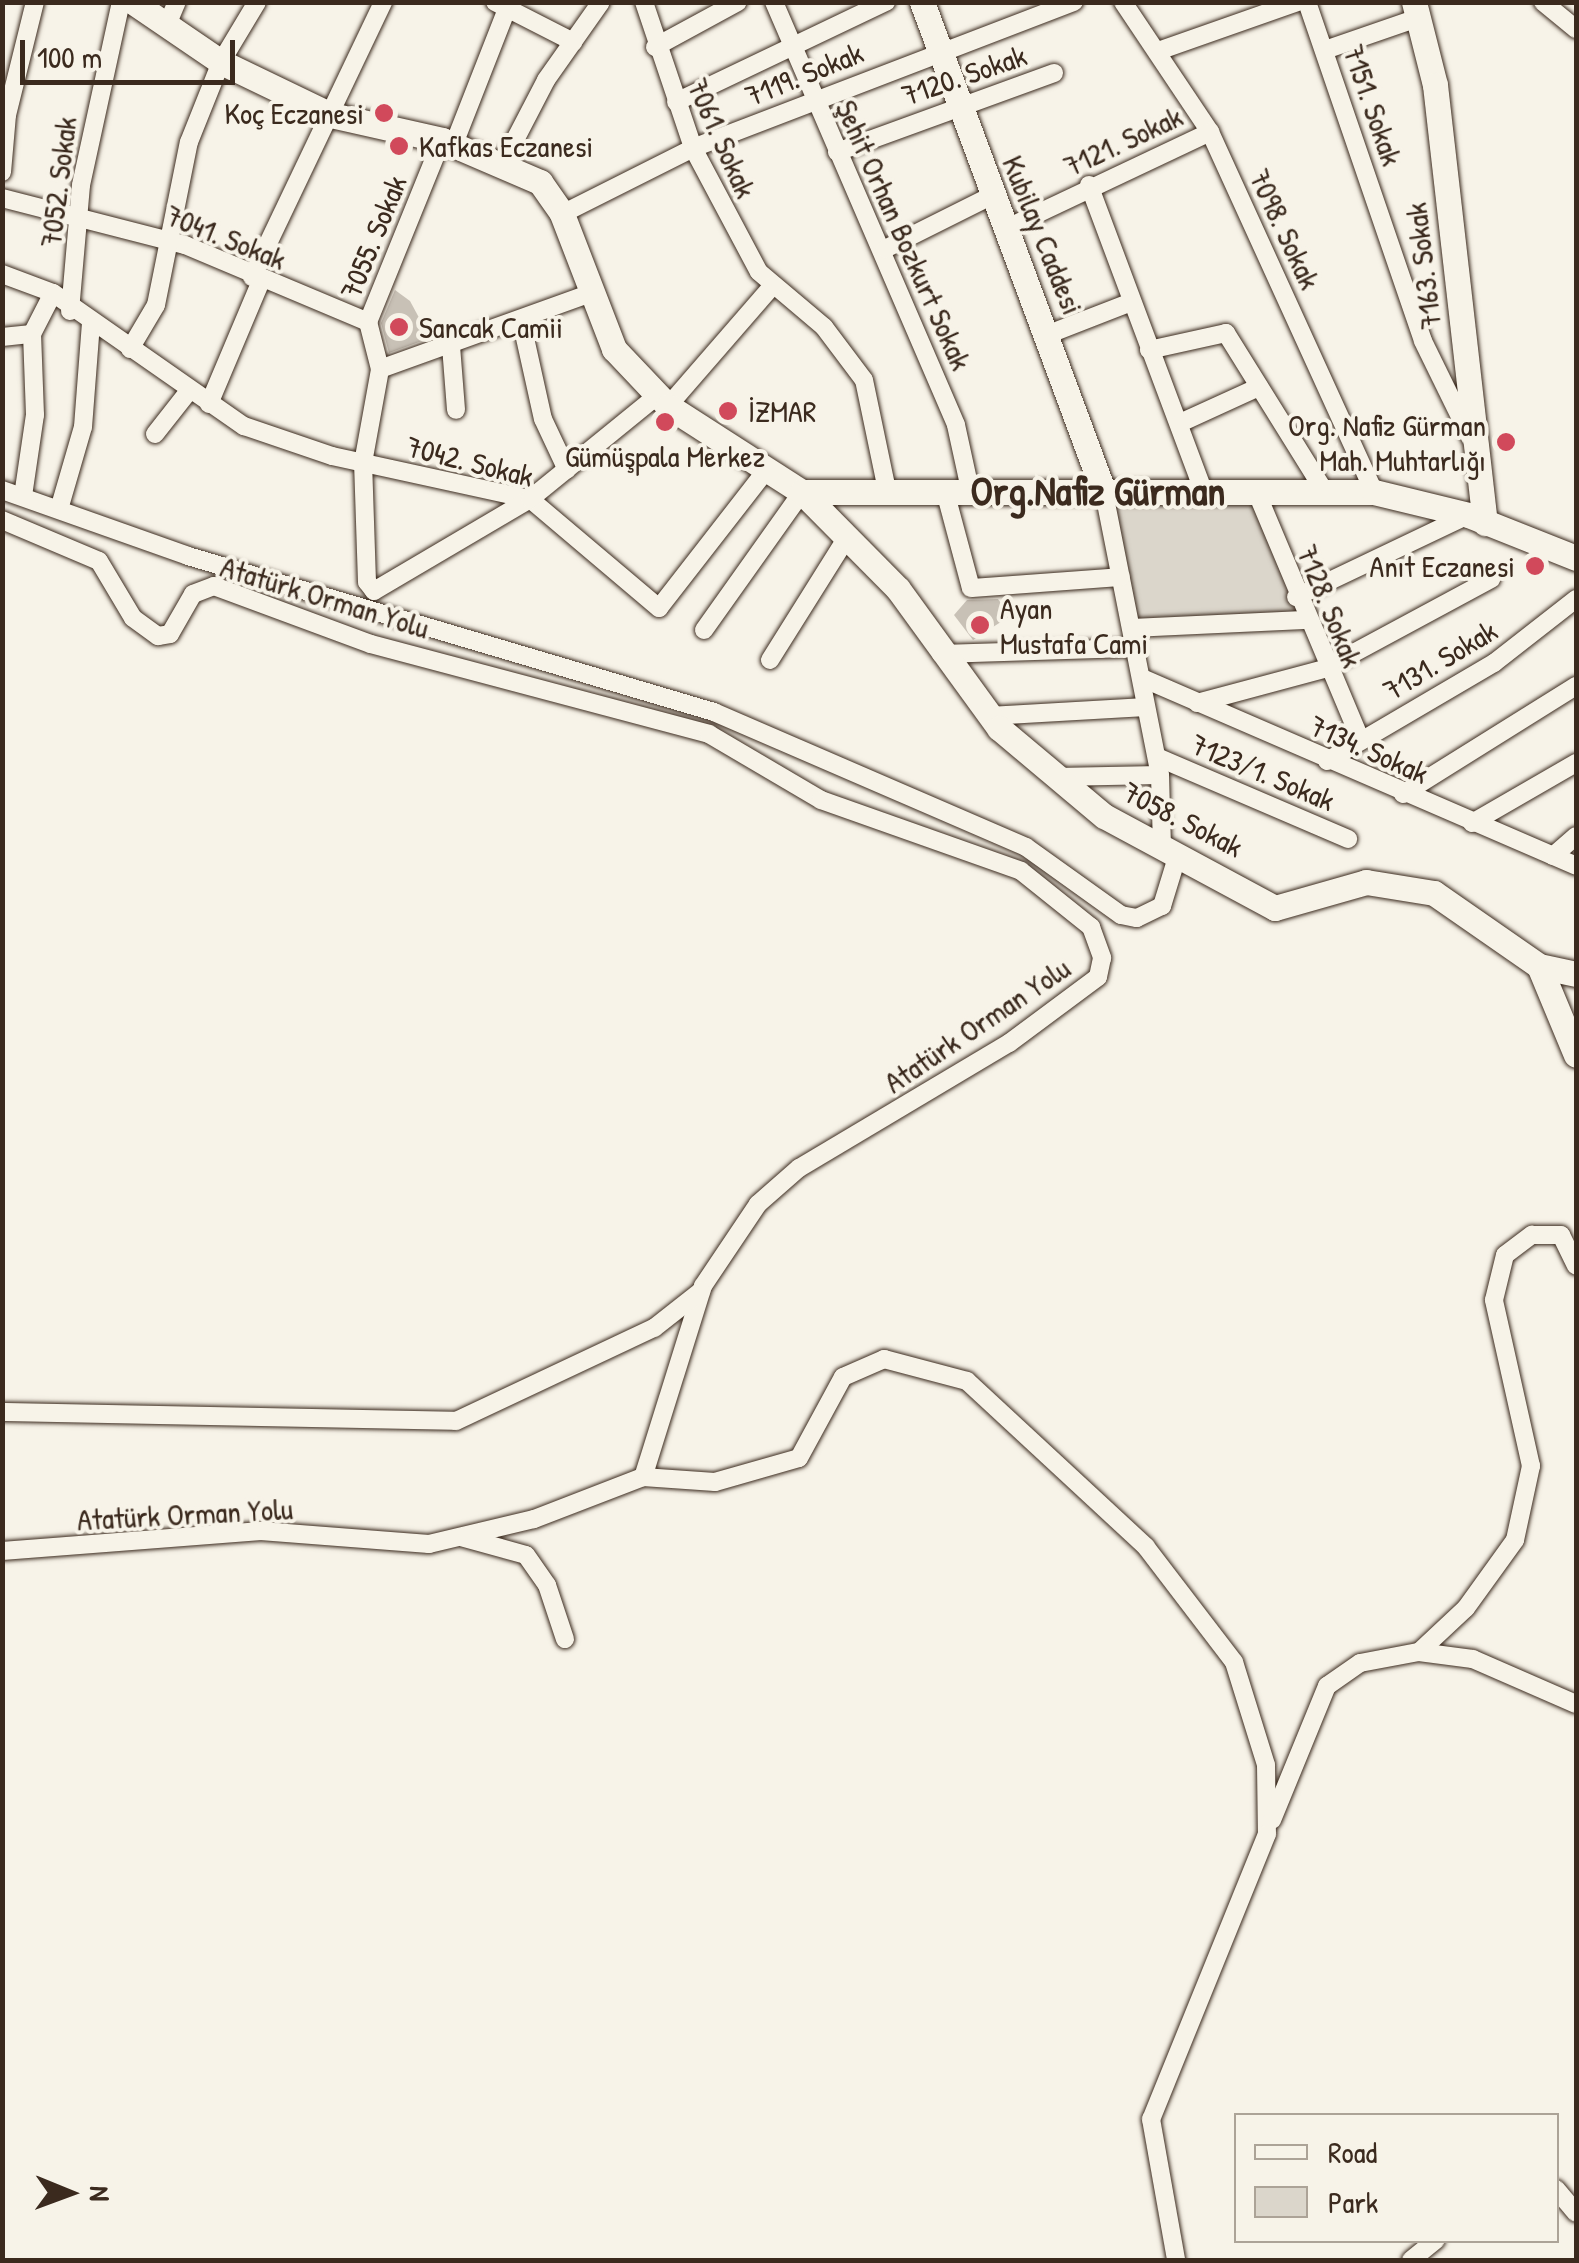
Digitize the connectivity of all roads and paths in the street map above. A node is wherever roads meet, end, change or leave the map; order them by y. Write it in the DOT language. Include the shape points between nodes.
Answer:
graph roads {
  1 [pos="35,2"];
  2 [pos="121,2"];
  3 [pos="133,2"];
  4 [pos="258,2"];
  5 [pos="382,2"];
  6 [pos="602,2"];
  7 [pos="644,2"];
  8 [pos="738,2"];
  9 [pos="774,2"];
  10 [pos="886,2"];
  11 [pos="922,2"];
  12 [pos="1074,2"];
  13 [pos="1122,2"];
  14 [pos="1297,2"];
  15 [pos="1307,2"];
  16 [pos="1543,2"];
  17 [pos="501,6"];
  18 [pos="1416,10"];
  19 [pos="172,14"];
  20 [pos="1576,29"];
  21 [pos="574,42"];
  22 [pos="791,43"];
  23 [pos="655,46"];
  24 [pos="1161,50"];
  25 [pos="1325,50"];
  26 [pos="937,52"];
  27 [pos="221,62"];
  28 [pos="1054,73"];
  29 [pos="813,99"];
  30 [pos="676,102"];
  31 [pos="957,106"];
  32 [pos="331,115"];
  33 [pos="1210,132"];
  34 [pos="448,142"];
  35 [pos="693,148"];
  36 [pos="837,152"];
  37 [pos="502,165"];
  38 [pos="2,172"];
  39 [pos="1089,185"];
  40 [pos="991,196"];
  41 [pos="2,198"];
  42 [pos="562,214"];
  43 [pos="82,219"];
  44 [pos="1006,228"];
  45 [pos="166,239"];
  46 [pos="885,249"];
  47 [pos="2,274"];
  48 [pos="256,279"];
  49 [pos="773,284"];
  50 [pos="594,292"];
  51 [pos="53,294"];
  52 [pos="1129,303"];
  53 [pos="70,311"];
  54 [pos="520,320"];
  55 [pos="91,322"];
  56 [pos="368,322"];
  57 [pos="32,334"];
  58 [pos="1049,334"];
  59 [pos="2,337"];
  60 [pos="451,346"];
  61 [pos="130,349"];
  62 [pos="1149,350"];
  63 [pos="380,369"];
  64 [pos="1259,387"];
  65 [pos="188,392"];
  66 [pos="663,401"];
  67 [pos="209,404"];
  68 [pos="456,410"];
  69 [pos="1180,424"];
  70 [pos="155,434"];
  71 [pos="1475,448"];
  72 [pos="363,463"];
  73 [pos="768,468"];
  74 [pos="567,470"];
  75 [pos="2,490"];
  76 [pos="1256,491"];
  77 [pos="802,492"];
  78 [pos="1104,492"];
  79 [pos="1204,492"];
  80 [pos="1325,492"];
  81 [pos="1374,492"];
  82 [pos="959,494"];
  83 [pos="888,495"];
  84 [pos="23,496"];
  85 [pos="530,499"];
  86 [pos="60,506"];
  87 [pos="1476,519"];
  88 [pos="2,520"];
  89 [pos="846,539"];
  90 [pos="1576,558"];
  91 [pos="1121,577"];
  92 [pos="1491,580"];
  93 [pos="1296,597"];
  94 [pos="1576,599"];
  95 [pos="373,600"];
  96 [pos="1304,620"];
  97 [pos="1132,628"];
  98 [pos="704,630"];
  99 [pos="1136,648"];
  100 [pos="940,654"];
  101 [pos="770,660"];
  102 [pos="1324,669"];
  103 [pos="1142,678"];
  104 [pos="1576,686"];
  105 [pos="1197,703"];
  106 [pos="1146,706"];
  107 [pos="989,716"];
  108 [pos="1360,739"];
  109 [pos="1327,760"];
  110 [pos="1576,764"];
  111 [pos="1158,766"];
  112 [pos="1054,777"];
  113 [pos="1403,794"];
  114 [pos="1472,822"];
  115 [pos="1576,836"];
  116 [pos="1348,839"];
  117 [pos="1170,849"];
  118 [pos="1553,856"];
  119 [pos="1576,866"];
  120 [pos="1538,966"];
  121 [pos="1576,977"];
  122 [pos="1550,1007"];
  123 [pos="1575,1037"];
  124 [pos="1576,1266"];
  125 [pos="701,1291"];
  126 [pos="2,1412"];
  127 [pos="643,1477"];
  128 [pos="461,1537"];
  129 [pos="2,1550"];
  130 [pos="565,1639"];
  131 [pos="1419,1652"];
  132 [pos="1576,1704"];
  133 [pos="1267,1834"];
  134 [pos="1559,2193"];
  135 [pos="1576,2213"];
  136 [pos="1432,2243"];
  137 [pos="1176,2260"];
  138 [pos="1411,2260"];
  1 -- 38 [label="street" via="7,115"];
  2 -- 43 [label="street, 7052. Sokak" via="97,90"];
  3 -- 19 [label="main road, 7058. Sokak"];
  4 -- 27 [label="street"];
  5 -- 32 [label="street"];
  6 -- 21 [label="street"];
  7 -- 23 [label="street, 7061. Sokak"];
  8 -- 23 [label="street"];
  9 -- 22 [label="street, Şehit Orhan Bozkurt Sokak"];
  10 -- 22 [label="street"];
  11 -- 26 [label="main road, Kubilay Caddesi"];
  12 -- 26 [label="street, 7119. Sokak"];
  13 -- 24 [label="street, 7098. Sokak"];
  14 -- 24 [label="street"];
  15 -- 25 [label="street, 7151. Sokak"];
  16 -- 20 [label="street"];
  17 -- 21 [label="street"];
  17 -- 34 [label="street, 7055. Sokak"];
  18 -- 25 [label="street"];
  18 -- 71 [label="main road, 7163. Sokak" via="1434,85"];
  19 -- 27 [label="main road, 7058. Sokak"];
  21 -- 37 [label="street"];
  22 -- 29 [label="street, Şehit Orhan Bozkurt Sokak"];
  22 -- 30 [label="street"];
  23 -- 30 [label="street, 7061. Sokak"];
  24 -- 33 [label="street, 7098. Sokak"];
  25 -- 71 [label="street, 7151. Sokak" via="1423,341"];
  26 -- 29 [label="street, 7119. Sokak"];
  26 -- 31 [label="main road, Kubilay Caddesi"];
  27 -- 32 [label="main road, 7058. Sokak"];
  27 -- 45 [label="street" via="189,142"];
  28 -- 31 [label="street, 7120. Sokak"];
  29 -- 35 [label="street, 7119. Sokak"];
  29 -- 36 [label="street, Şehit Orhan Bozkurt Sokak"];
  30 -- 35 [label="street, 7061. Sokak"];
  31 -- 36 [label="street, 7120. Sokak"];
  31 -- 40 [label="main road, Kubilay Caddesi"];
  32 -- 34 [label="main road, 7058. Sokak"];
  32 -- 48 [label="street"];
  33 -- 39 [label="street, 7121. Sokak"];
  33 -- 81 [label="street, 7098. Sokak"];
  34 -- 37 [label="main road, 7058. Sokak"];
  34 -- 56 [label="street, 7055. Sokak"];
  35 -- 42 [label="street, 7119. Sokak"];
  35 -- 49 [label="street, 7061. Sokak"];
  36 -- 46 [label="street, Şehit Orhan Bozkurt Sokak"];
  37 -- 42 [label="main road, 7058. Sokak" via="540,182"];
  39 -- 44 [label="street, 7121. Sokak"];
  39 -- 52 [label="street"];
  40 -- 44 [label="main road, Kubilay Caddesi"];
  40 -- 46 [label="street"];
  41 -- 43 [label="street, 7041. Sokak"];
  42 -- 50 [label="main road, 7058. Sokak"];
  43 -- 45 [label="street, 7041. Sokak"];
  43 -- 53 [label="street, 7052. Sokak"];
  44 -- 58 [label="main road, Kubilay Caddesi"];
  45 -- 48 [label="street, 7041. Sokak"];
  45 -- 61 [label="street" via="156,305"];
  46 -- 82 [label="street, Şehit Orhan Bozkurt Sokak" via="956,425"];
  47 -- 51 [label="street, 7042. Sokak"];
  48 -- 56 [label="street, 7041. Sokak"];
  48 -- 67 [label="street"];
  49 -- 66 [label="street"];
  49 -- 83 [label="street, 7061. Sokak" via="851,357 875,405"];
  50 -- 54 [label="street"];
  50 -- 66 [label="main road, 7058. Sokak" via="614,349"];
  51 -- 53 [label="street, 7042. Sokak"];
  51 -- 57 [label="street"];
  52 -- 58 [label="street"];
  52 -- 62 [label="street"];
  53 -- 55 [label="street, 7042. Sokak"];
  54 -- 60 [label="street"];
  54 -- 74 [label="street" via="544,419"];
  55 -- 61 [label="street, 7042. Sokak"];
  55 -- 86 [label="street" via="83,427"];
  56 -- 63 [label="street, 7055. Sokak"];
  57 -- 59 [label="street"];
  57 -- 84 [label="street" via="35,415"];
  58 -- 78 [label="main road, Kubilay Caddesi"];
  60 -- 63 [label="street"];
  60 -- 68 [label="street"];
  61 -- 65 [label="street, 7042. Sokak"];
  62 -- 64 [label="street" via="1226,333"];
  62 -- 69 [label="street"];
  63 -- 72 [label="street, 7055. Sokak"];
  64 -- 69 [label="street"];
  64 -- 80 [label="street"];
  65 -- 67 [label="street, 7042. Sokak"];
  65 -- 70 [label="street"];
  66 -- 73 [label="main road, 7058. Sokak"];
  66 -- 74 [label="street"];
  67 -- 72 [label="street, 7042. Sokak" via="244,426"];
  69 -- 79 [label="street"];
  71 -- 87 [label="main road, 7163. Sokak"];
  72 -- 85 [label="street, 7042. Sokak"];
  72 -- 95 [label="street, 7055. Sokak"];
  73 -- 77 [label="main road, 7058. Sokak"];
  73 -- 85 [label="street, 7042. Sokak" via="659,608"];
  74 -- 85 [label="street"];
  75 -- 84 [label="street"];
  76 -- 79 [label="main road"];
  76 -- 80 [label="main road"];
  76 -- 93 [label="street, 7128. Sokak"];
  77 -- 83 [label="main road"];
  77 -- 89 [label="main road, 7058. Sokak"];
  77 -- 98 [label="street"];
  78 -- 79 [label="main road"];
  78 -- 82 [label="main road"];
  78 -- 91 [label="street"];
  80 -- 81 [label="main road"];
  81 -- 87 [label="main road"];
  82 -- 83 [label="main road"];
  82 -- 91 [label="street, Şehit Orhan Bozkurt Sokak" via="971,588"];
  84 -- 86 [label="street"];
  85 -- 95 [label="street"];
  86 -- 95 [label="street" via="188,556"];
  87 -- 90 [label="main road"];
  87 -- 93 [label="street"];
  88 -- 125 [label="street, Atatürk Orman Yolu" via="99,561 133,618 158,636 170,634 193,594 214,586 371,644 709,734 821,800 1021,871 1091,928 1102,958 1098,977 963,1074 799,1168 758,1204"];
  89 -- 100 [label="main road, 7058. Sokak" via="898,589"];
  89 -- 101 [label="street"];
  91 -- 97 [label="street"];
  92 -- 102 [label="street"];
  93 -- 96 [label="street, 7128. Sokak"];
  94 -- 108 [label="street, 7131. Sokak" via="1494,663"];
  95 -- 117 [label="street" via="786,741 1026,847 1122,916 1137,918 1162,906"];
  96 -- 97 [label="street"];
  96 -- 102 [label="street, 7128. Sokak"];
  97 -- 99 [label="street"];
  99 -- 100 [label="street"];
  99 -- 103 [label="street"];
  100 -- 107 [label="main road, 7058. Sokak"];
  102 -- 105 [label="street"];
  102 -- 108 [label="street, 7128. Sokak"];
  103 -- 105 [label="street, 7134. Sokak"];
  103 -- 106 [label="street"];
  104 -- 113 [label="street"];
  105 -- 109 [label="street, 7134. Sokak"];
  106 -- 107 [label="street"];
  106 -- 111 [label="street"];
  107 -- 112 [label="main road, 7058. Sokak"];
  108 -- 109 [label="street, 7131. Sokak"];
  109 -- 113 [label="street, 7134. Sokak"];
  110 -- 114 [label="street"];
  111 -- 112 [label="street"];
  111 -- 116 [label="street, 7123/1. Sokak"];
  111 -- 117 [label="street"];
  112 -- 117 [label="main road, 7058. Sokak" via="1104,816"];
  113 -- 114 [label="street, 7134. Sokak"];
  114 -- 118 [label="street, 7134. Sokak"];
  115 -- 118 [label="street"];
  117 -- 120 [label="main road, 7058. Sokak" via="1275,908 1366,882 1434,894"];
  118 -- 119 [label="street, 7134. Sokak"];
  120 -- 121 [label="main road, 7058. Sokak"];
  120 -- 122 [label="main road"];
  121 -- 122 [label="main road" via="1560,984"];
  122 -- 123 [label="main road"];
  124 -- 131 [label="street" via="1561,1235 1532,1234 1504,1254 1494,1300 1532,1466 1515,1540 1466,1608"];
  125 -- 126 [label="street" via="654,1328 456,1421"];
  125 -- 127 [label="street, Atatürk Orman Yolu"];
  127 -- 128 [label="street, Atatürk Orman Yolu"];
  127 -- 133 [label="street" via="715,1482 799,1458 843,1377 884,1358 967,1381 1146,1547 1234,1662 1266,1765"];
  128 -- 129 [label="street, Atatürk Orman Yolu" via="430,1544 261,1530"];
  128 -- 130 [label="street" via="526,1554 547,1585"];
  131 -- 132 [label="street" via="1473,1659"];
  131 -- 133 [label="street" via="1360,1663 1327,1686 1303,1730"];
  133 -- 137 [label="street" via="1151,2120"];
  134 -- 135 [label="street"];
  136 -- 138 [label="street"];
}
